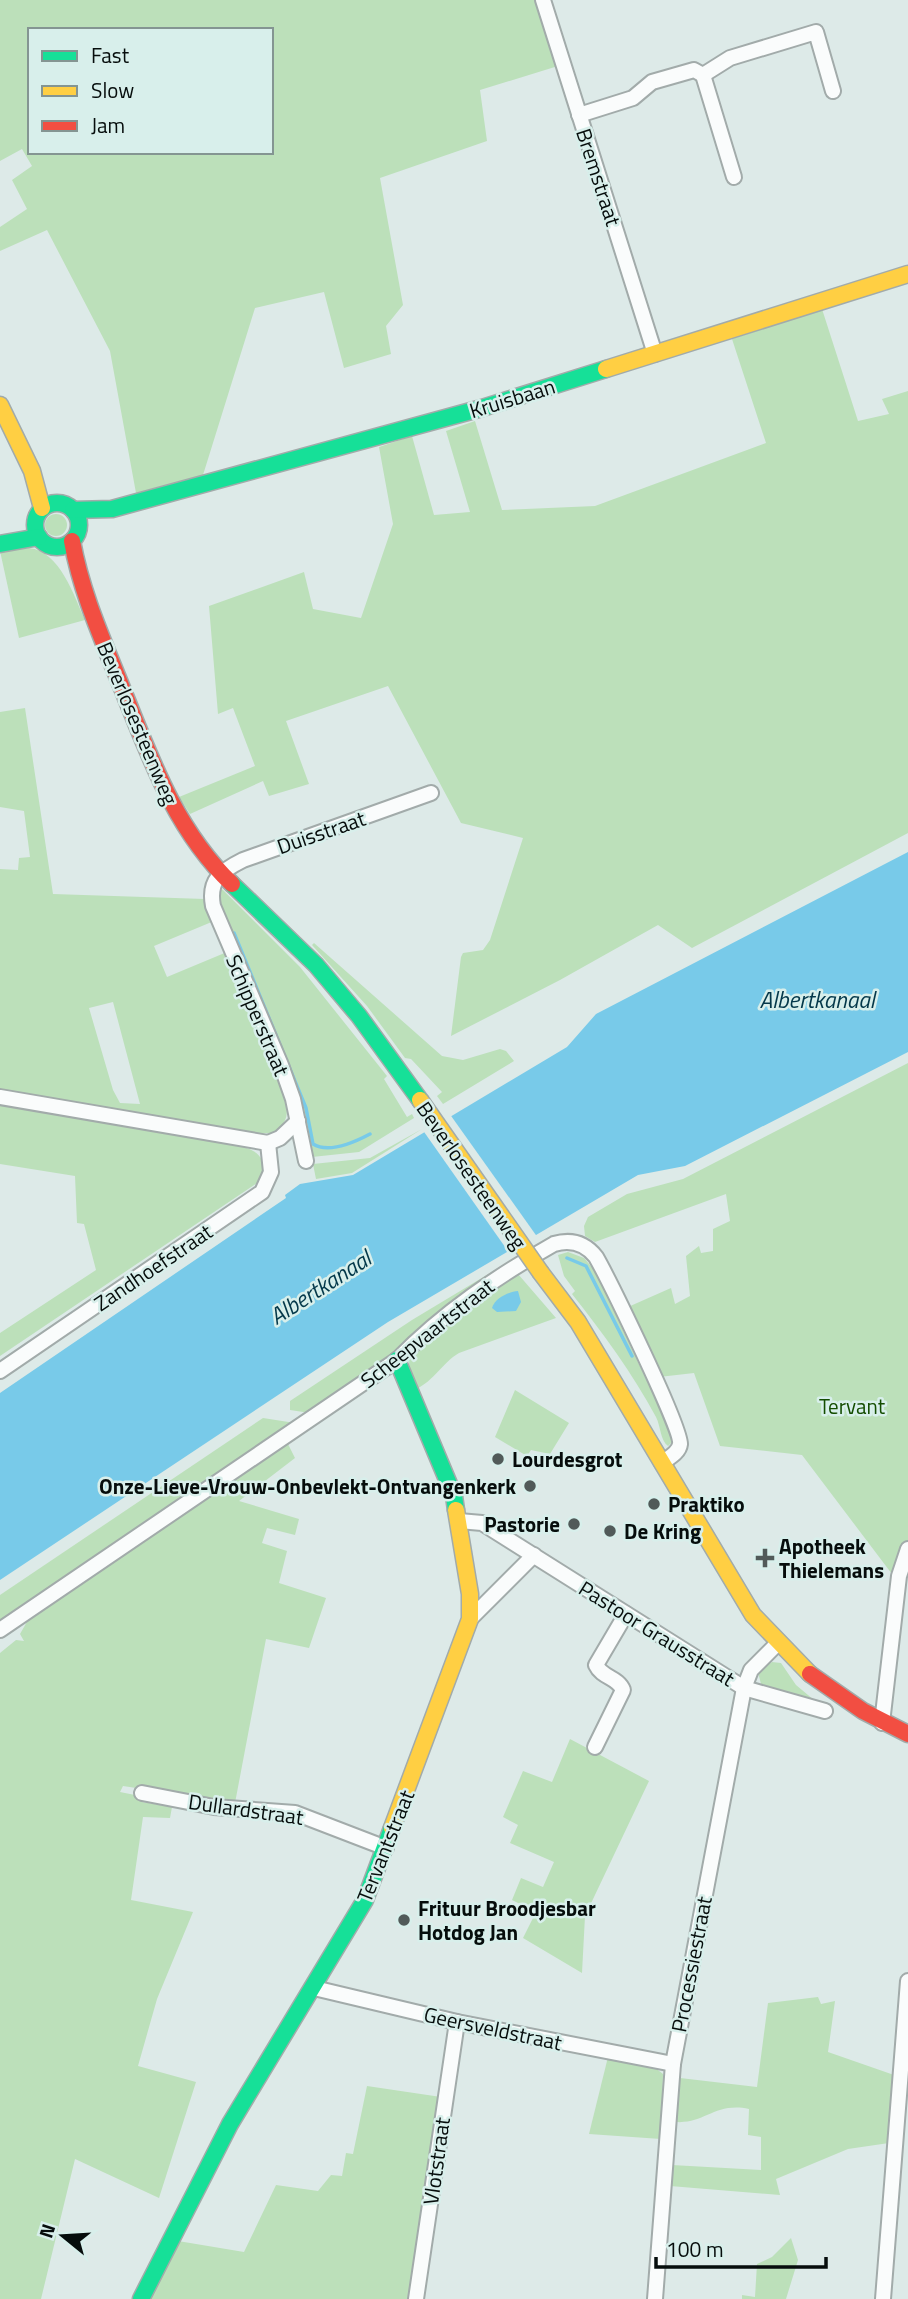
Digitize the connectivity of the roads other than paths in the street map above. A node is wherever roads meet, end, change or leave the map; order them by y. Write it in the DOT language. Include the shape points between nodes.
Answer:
graph roads {
  1 [pos="543,0"];
  2 [pos="703,75"];
  3 [pos="833,92"];
  4 [pos="579,115"];
  5 [pos="734,177"];
  6 [pos="908,274"];
  7 [pos="655,354"];
  8 [pos="0,405"];
  9 [pos="50,505"];
  10 [pos="112,509"];
  11 [pos="73,510"];
  12 [pos="37,531"];
  13 [pos="0,537"];
  14 [pos="69,538"];
  15 [pos="0,544"];
  16 [pos="428,794"];
  17 [pos="219,872"];
  18 [pos="0,1097"];
  19 [pos="298,1121"];
  20 [pos="268,1143"];
  21 [pos="306,1161"];
  22 [pos="397,1360"];
  23 [pos="0,1371"];
  24 [pos="662,1463"];
  25 [pos="459,1521"];
  26 [pos="908,1549"];
  27 [pos="534,1555"];
  28 [pos="626,1614"];
  29 [pos="470,1619"];
  30 [pos="0,1630"];
  31 [pos="777,1644"];
  32 [pos="744,1688"];
  33 [pos="825,1711"];
  34 [pos="882,1723"];
  35 [pos="908,1734"];
  36 [pos="595,1747"];
  37 [pos="142,1793"];
  38 [pos="386,1848"];
  39 [pos="908,1982"];
  40 [pos="314,1988"];
  41 [pos="457,2022"];
  42 [pos="673,2064"];
  43 [pos="903,2097"];
  44 [pos="141,2299"];
  45 [pos="416,2299"];
  46 [pos="655,2299"];
  47 [pos="883,2299"];
  1 -- 4 [label="street, Bremstraat"];
  2 -- 3 [label="street" via="730,58 816,32"];
  2 -- 4 [label="street" via="694,70 652,82 633,98"];
  2 -- 5 [label="street"];
  4 -- 7 [label="street, Bremstraat"];
  6 -- 7 [label="street, Kruisbaan"];
  7 -- 10 [label="street, Kruisbaan" via="482,408"];
  8 -- 9 [label="street"];
  9 -- 11 [label="street"];
  9 -- 12 [label="street"];
  10 -- 11 [label="street, Kruisbaan"];
  10 -- 14 [label="street, Kruisbaan"];
  11 -- 14 [label="street, Beverlosesteenweg"];
  12 -- 13 [label="street"];
  12 -- 14 [label="street" via="47,544"];
  12 -- 15 [label="street"];
  14 -- 17 [label="street, Beverlosesteenweg" via="64,563 79,582 172,806"];
  16 -- 17 [label="street, Duisstraat"];
  17 -- 19 [label="street, Schipperstraat" via="211,895 213,906 281,1065"];
  17 -- 24 [label="street, Beverlosesteenweg, bridge" via="316,965 359,1016 578,1322"];
  18 -- 20 [label="street"];
  19 -- 20 [label="street"];
  19 -- 21 [label="street, Schipperstraat"];
  20 -- 23 [label="street, Zandhoefstraat" via="271,1172 262,1192"];
  22 -- 24 [label="street, Scheepvaartstraat" via="439,1319 479,1289 554,1244 578,1243 592,1251 601,1265 679,1434 678,1450"];
  22 -- 25 [label="street, Tervantstraat" via="445,1473"];
  22 -- 30 [label="street, Scheepvaartstraat"];
  24 -- 31 [label="street, Beverlosesteenweg" via="753,1615"];
  25 -- 27 [label="street, Pastoor Grausstraat" via="482,1523"];
  25 -- 29 [label="street, Tervantstraat"];
  26 -- 34 [label="street" via="899,1576"];
  27 -- 28 [label="street, Pastoor Grausstraat"];
  27 -- 29 [label="street"];
  28 -- 32 [label="street, Pastoor Grausstraat"];
  28 -- 36 [label="street" via="597,1658 598,1669 623,1690"];
  29 -- 38 [label="street, Tervantstraat"];
  31 -- 32 [label="street, Processiestraat" via="751,1670"];
  31 -- 34 [label="street, Beverlosesteenweg" via="833,1693"];
  32 -- 33 [label="street, Pastoor Grausstraat"];
  32 -- 42 [label="street, Processiestraat"];
  34 -- 35 [label="street, Beverlosesteenweg"];
  37 -- 38 [label="street, Dullardstraat" via="214,1807 295,1813"];
  38 -- 40 [label="street, Tervantstraat" via="365,1900"];
  39 -- 43 [label="street"];
  40 -- 41 [label="street, Geersveldstraat"];
  40 -- 44 [label="street, Tervantstraat" via="230,2124"];
  41 -- 42 [label="street, Geersveldstraat"];
  41 -- 45 [label="street, Vlotstraat"];
  42 -- 46 [label="street, Processiestraat"];
  43 -- 47 [label="street"];
}
